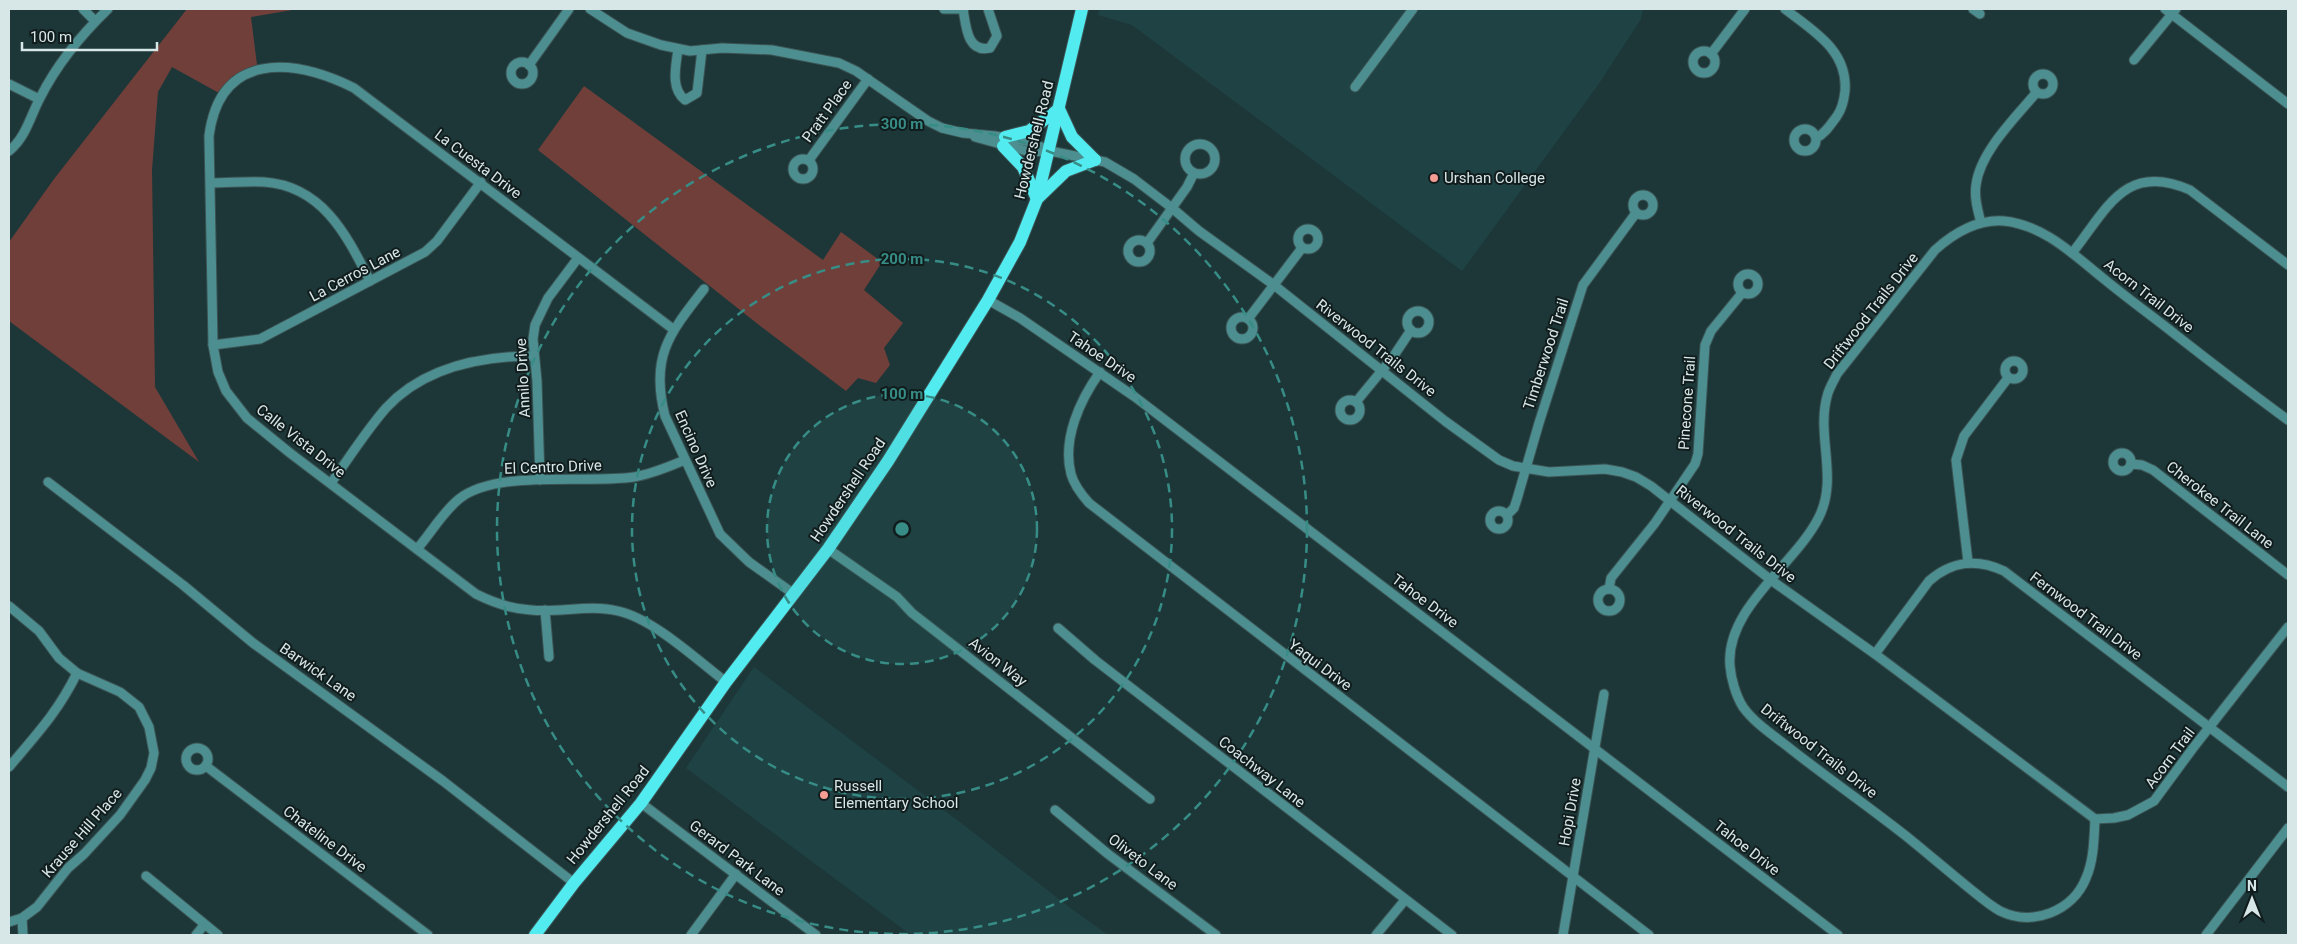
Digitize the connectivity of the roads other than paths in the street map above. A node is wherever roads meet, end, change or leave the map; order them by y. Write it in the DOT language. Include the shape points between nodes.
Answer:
graph roads {
  1 [pos="83,9"];
  2 [pos="108,9"];
  3 [pos="569,9"];
  4 [pos="590,9"];
  5 [pos="944,9"];
  6 [pos="963,9"];
  7 [pos="988,9"];
  8 [pos="1082,9"];
  9 [pos="1413,9"];
  10 [pos="1745,9"];
  11 [pos="1785,9"];
  12 [pos="2171,11"];
  13 [pos="95,21"];
  14 [pos="678,49"];
  15 [pos="702,50"];
  16 [pos="1711,54"];
  17 [pos="2134,60"];
  18 [pos="529,65"];
  19 [pos="248,74"];
  20 [pos="868,79"];
  21 [pos="9,84"];
  22 [pos="1355,87"];
  23 [pos="2036,93"];
  24 [pos="39,99"];
  25 [pos="2288,104"];
  26 [pos="1059,109"];
  27 [pos="1816,138"];
  28 [pos="1004,142"];
  29 [pos="9,151"];
  30 [pos="1050,151"];
  31 [pos="809,160"];
  32 [pos="1095,160"];
  33 [pos="1194,173"];
  34 [pos="481,182"];
  35 [pos="211,183"];
  36 [pos="1037,200"];
  37 [pos="1172,208"];
  38 [pos="1636,213"];
  39 [pos="1981,223"];
  40 [pos="1147,243"];
  41 [pos="1302,248"];
  42 [pos="2073,252"];
  43 [pos="578,258"];
  44 [pos="2288,265"];
  45 [pos="370,281"];
  46 [pos="1274,285"];
  47 [pos="704,289"];
  48 [pos="1742,293"];
  49 [pos="988,300"];
  50 [pos="1248,319"];
  51 [pos="673,329"];
  52 [pos="1411,330"];
  53 [pos="213,345"];
  54 [pos="534,356"];
  55 [pos="1381,370"];
  56 [pos="1100,372"];
  57 [pos="2008,378"];
  58 [pos="1356,402"];
  59 [pos="2288,420"];
  60 [pos="685,460"];
  61 [pos="2131,464"];
  62 [pos="1526,469"];
  63 [pos="540,480"];
  64 [pos="48,482"];
  65 [pos="332,483"];
  66 [pos="1670,501"];
  67 [pos="1507,515"];
  68 [pos="417,549"];
  69 [pos="828,549"];
  70 [pos="1968,562"];
  71 [pos="2288,575"];
  72 [pos="1771,580"];
  73 [pos="1609,589"];
  74 [pos="794,594"];
  75 [pos="9,606"];
  76 [pos="545,610"];
  77 [pos="2288,627"];
  78 [pos="1058,628"];
  79 [pos="1875,654"];
  80 [pos="548,656"];
  81 [pos="77,673"];
  82 [pos="726,682"];
  83 [pos="1604,694"];
  84 [pos="2210,728"];
  85 [pos="1595,748"];
  86 [pos="206,766"];
  87 [pos="9,767"];
  88 [pos="2288,787"];
  89 [pos="1150,799"];
  90 [pos="641,803"];
  91 [pos="1055,810"];
  92 [pos="2095,818"];
  93 [pos="2288,828"];
  94 [pos="736,874"];
  95 [pos="146,876"];
  96 [pos="1573,877"];
  97 [pos="574,883"];
  98 [pos="1405,900"];
  99 [pos="22,918"];
  100 [pos="9,922"];
  101 [pos="204,925"];
  102 [pos="22,935"];
  103 [pos="196,935"];
  104 [pos="218,935"];
  105 [pos="428,935"];
  106 [pos="535,935"];
  107 [pos="691,935"];
  108 [pos="816,935"];
  109 [pos="1216,935"];
  110 [pos="1376,935"];
  111 [pos="1452,935"];
  112 [pos="1564,935"];
  113 [pos="1649,935"];
  114 [pos="1838,935"];
  115 [pos="2206,935"];
  1 -- 13 [label="street"];
  2 -- 13 [label="street"];
  3 -- 18 [label="street"];
  4 -- 14 [label="street" via="627,33"];
  5 -- 6 [label="street"];
  6 -- 7 [label="street" via="972,44 983,50 990,48 997,36"];
  8 -- 26 [label="main road, Howdershell Road"];
  9 -- 22 [label="street"];
  10 -- 16 [label="street"];
  11 -- 27 [label="street" via="1824,39 1843,66 1846,82 1840,112"];
  12 -- 17 [label="street"];
  12 -- 25 [label="street"];
  13 -- 24 [label="street" via="71,50"];
  14 -- 15 [label="street"];
  14 -- 15 [label="street" via="676,91 685,100 697,93"];
  15 -- 20 [label="street" via="753,49 797,54 839,63"];
  19 -- 34 [label="street, La Cuesta Drive" via="259,68 282,66 338,80 372,100"];
  19 -- 35 [label="street, Calle Vista Drive" via="224,93 216,106 209,136"];
  20 -- 28 [label="street, Riverwood Trails Drive" via="928,122"];
  20 -- 31 [label="street, Pratt Place"];
  21 -- 24 [label="street"];
  23 -- 39 [label="street" via="1983,160 1975,187"];
  24 -- 29 [label="street" via="27,129"];
  26 -- 28 [label="main road" via="1030,131"];
  26 -- 30 [label="main road, Howdershell Road"];
  26 -- 32 [label="main road" via="1072,137"];
  28 -- 30 [label="street, Riverwood Trails Drive" via="1030,152"];
  28 -- 36 [label="main road" via="1024,167"];
  30 -- 32 [label="street, Riverwood Trails Drive"];
  30 -- 36 [label="main road, Howdershell Road"];
  32 -- 36 [label="main road" via="1066,171"];
  32 -- 37 [label="street, Riverwood Trails Drive" via="1105,162 1134,179"];
  33 -- 37 [label="street"];
  34 -- 43 [label="street, La Cuesta Drive"];
  34 -- 45 [label="street, La Cerros Lane" via="425,252"];
  35 -- 45 [label="street" via="266,182 295,189 334,218"];
  35 -- 53 [label="street, Calle Vista Drive"];
  36 -- 49 [label="main road, Howdershell Road" via="1020,242"];
  37 -- 40 [label="street"];
  37 -- 46 [label="street, Riverwood Trails Drive"];
  38 -- 62 [label="street, Timberwood Trail" via="1583,285"];
  39 -- 42 [label="street, Acorn Trail Drive" via="2003,221 2026,226"];
  39 -- 72 [label="street, Driftwood Trails Drive" via="1948,238 1935,250 1837,374 1824,409 1828,469 1826,498 1811,532"];
  41 -- 46 [label="street"];
  42 -- 44 [label="street" via="2117,197 2132,185 2151,180 2172,182 2190,190"];
  42 -- 59 [label="street, Acorn Trail Drive" via="2104,280"];
  43 -- 51 [label="street, La Cuesta Drive"];
  43 -- 54 [label="street, Annilo Drive" via="540,312 533,339"];
  45 -- 53 [label="street, La Cerros Lane" via="260,339"];
  46 -- 50 [label="street"];
  46 -- 55 [label="street, Riverwood Trails Drive"];
  47 -- 51 [label="street, Encino Drive"];
  48 -- 66 [label="street, Pinecone Trail" via="1705,345 1698,454 1695,464"];
  49 -- 56 [label="street, Tahoe Drive"];
  49 -- 69 [label="main road, Howdershell Road" via="888,461"];
  51 -- 60 [label="street, Encino Drive" via="662,354 660,397"];
  52 -- 55 [label="street"];
  53 -- 65 [label="street, Calle Vista Drive" via="226,391 247,418"];
  54 -- 63 [label="street, Annilo Drive"];
  54 -- 65 [label="street" via="466,362 431,375 415,385 387,407"];
  55 -- 58 [label="street"];
  55 -- 62 [label="street, Riverwood Trails Drive" via="1498,460"];
  56 -- 85 [label="street, Tahoe Drive"];
  56 -- 96 [label="street, Yaqui Drive" via="1079,407 1069,453 1071,474 1089,503"];
  57 -- 70 [label="street" via="1964,436 1956,460"];
  60 -- 63 [label="street, El Centro Drive" via="663,470 633,477"];
  60 -- 74 [label="street, Encino Drive" via="720,534 749,562"];
  61 -- 71 [label="street, Cherokee Trail Lane" via="2153,470"];
  62 -- 66 [label="street, Riverwood Trails Drive" via="1622,472 1636,477"];
  62 -- 67 [label="street, Timberwood Trail" via="1514,508"];
  63 -- 68 [label="street, El Centro Drive" via="509,481 470,492 448,510"];
  64 -- 97 [label="street, Barwick Lane" via="253,643 443,781"];
  65 -- 68 [label="street, Calle Vista Drive"];
  66 -- 72 [label="street, Riverwood Trails Drive"];
  66 -- 73 [label="street, Pinecone Trail" via="1611,578"];
  68 -- 76 [label="street, Calle Vista Drive" via="487,600 509,607"];
  69 -- 74 [label="main road, Howdershell Road"];
  69 -- 89 [label="street, Avion Way" via="897,597 912,613"];
  70 -- 79 [label="street, Fernwood Trail Drive" via="1937,574 1929,581"];
  70 -- 84 [label="street, Fernwood Trail Drive" via="1991,565 2004,571"];
  72 -- 79 [label="street, Riverwood Trails Drive"];
  72 -- 92 [label="street, Driftwood Trails Drive" via="1740,622 1731,652 1733,678 1743,706 1774,736 1906,836 1990,905 2012,916 2035,918 2054,912 2072,900 2087,877"];
  74 -- 82 [label="main road, Howdershell Road"];
  75 -- 81 [label="street, Krause Hill Place" via="39,631 59,658"];
  76 -- 80 [label="street"];
  76 -- 82 [label="street, Calle Vista Drive" via="594,608 632,615 664,634"];
  77 -- 84 [label="street, Acorn Trail"];
  78 -- 98 [label="street, Coachway Lane"];
  79 -- 92 [label="street, Riverwood Trails Drive"];
  81 -- 87 [label="street" via="42,731"];
  81 -- 99 [label="street, Krause Hill Place" via="120,692 139,707 152,739 151,768 120,815 68,868 37,907"];
  82 -- 90 [label="main road, Howdershell Road"];
  83 -- 85 [label="street, Hopi Drive"];
  84 -- 88 [label="street, Fernwood Trail Drive"];
  84 -- 92 [label="street, Acorn Trail" via="2154,801 2128,815"];
  85 -- 96 [label="street, Hopi Drive"];
  85 -- 114 [label="street, Tahoe Drive"];
  86 -- 105 [label="street, Chateline Drive"];
  90 -- 94 [label="street, Gerard Park Lane"];
  90 -- 97 [label="main road, Howdershell Road"];
  91 -- 109 [label="street, Oliveto Lane"];
  93 -- 115 [label="street"];
  94 -- 107 [label="street"];
  94 -- 108 [label="street, Gerard Park Lane"];
  95 -- 101 [label="street"];
  96 -- 112 [label="street, Hopi Drive"];
  96 -- 113 [label="street, Yaqui Drive"];
  97 -- 106 [label="main road, Howdershell Road"];
  98 -- 110 [label="street"];
  98 -- 111 [label="street, Coachway Lane"];
  99 -- 100 [label="street, Krause Hill Place"];
  99 -- 102 [label="street"];
  101 -- 103 [label="street"];
  101 -- 104 [label="street"];
}
